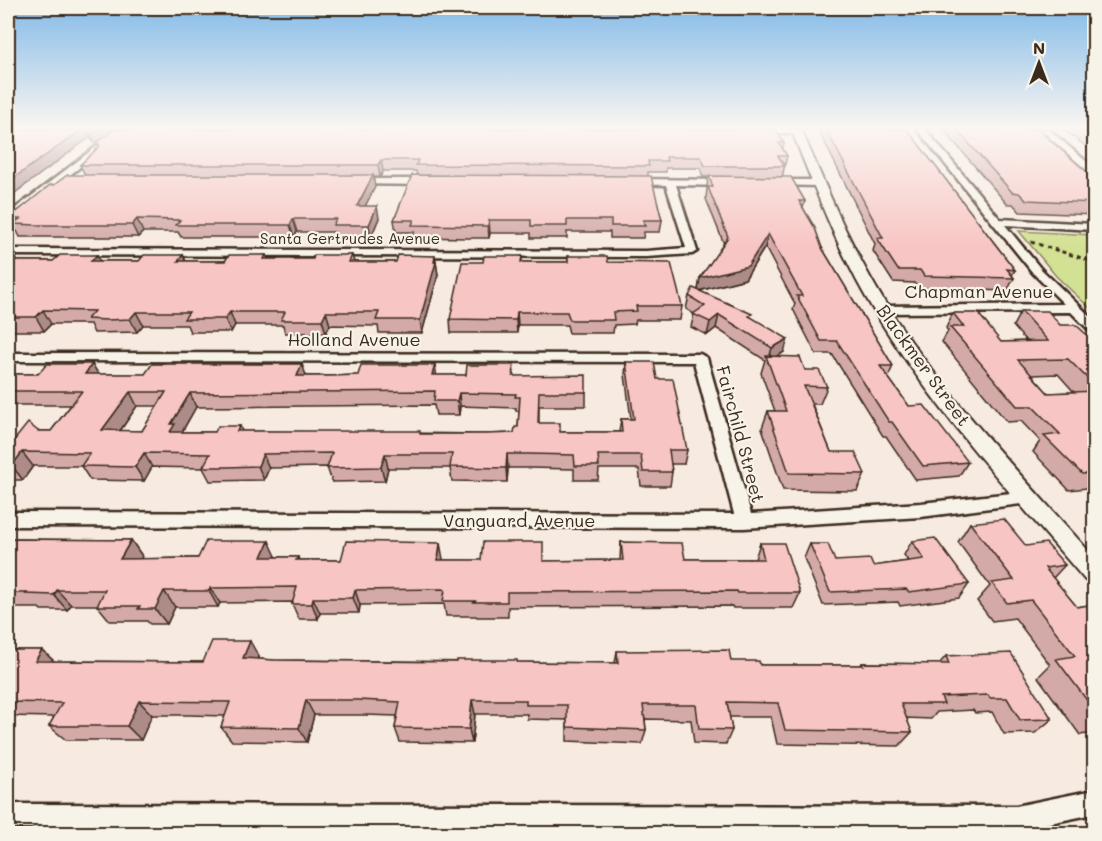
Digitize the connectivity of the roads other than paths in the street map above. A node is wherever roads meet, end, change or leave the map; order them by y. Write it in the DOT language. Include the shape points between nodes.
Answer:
graph roads {
  1 [pos="73,168"];
  2 [pos="812,168"];
  3 [pos="955,168"];
  4 [pos="56,181"];
  5 [pos="80,181"];
  6 [pos="339,182"];
  7 [pos="434,182"];
  8 [pos="623,182"];
  9 [pos="670,183"];
  10 [pos="737,183"];
  11 [pos="770,183"];
  12 [pos="818,183"];
  13 [pos="8,218"];
  14 [pos="1002,222"];
  15 [pos="1095,227"];
  16 [pos="8,252"];
  17 [pos="1076,308"];
  18 [pos="882,309"];
  19 [pos="1095,327"];
  20 [pos="8,357"];
  21 [pos="700,358"];
  22 [pos="1029,497"];
  23 [pos="8,519"];
  24 [pos="744,520"];
  25 [pos="1095,573"];
  26 [pos="1095,802"];
  27 [pos="8,816"];
  1 -- 4 [label="street"];
  2 -- 12 [label="street, Blackmer Street"];
  3 -- 14 [label="street"];
  4 -- 5 [label="street"];
  4 -- 13 [label="street"];
  6 -- 7 [label="street"];
  8 -- 9 [label="street"];
  9 -- 10 [label="street"];
  9 -- 16 [label="street, Santa Gertrudes Avenue" via="692,251"];
  11 -- 12 [label="street"];
  12 -- 18 [label="street, Blackmer Street" via="858,271"];
  14 -- 15 [label="street"];
  14 -- 17 [label="street" via="1038,271"];
  17 -- 18 [label="street, Chapman Avenue"];
  17 -- 19 [label="street"];
  18 -- 22 [label="street, Blackmer Street" via="937,389"];
  20 -- 21 [label="street, Holland Avenue"];
  21 -- 24 [label="street, Fairchild Street"];
  22 -- 24 [label="street, Vanguard Avenue" via="921,510"];
  22 -- 25 [label="street, Blackmer Street"];
  23 -- 24 [label="street, Vanguard Avenue"];
  26 -- 27 [label="street" via="1016,818"];
}
